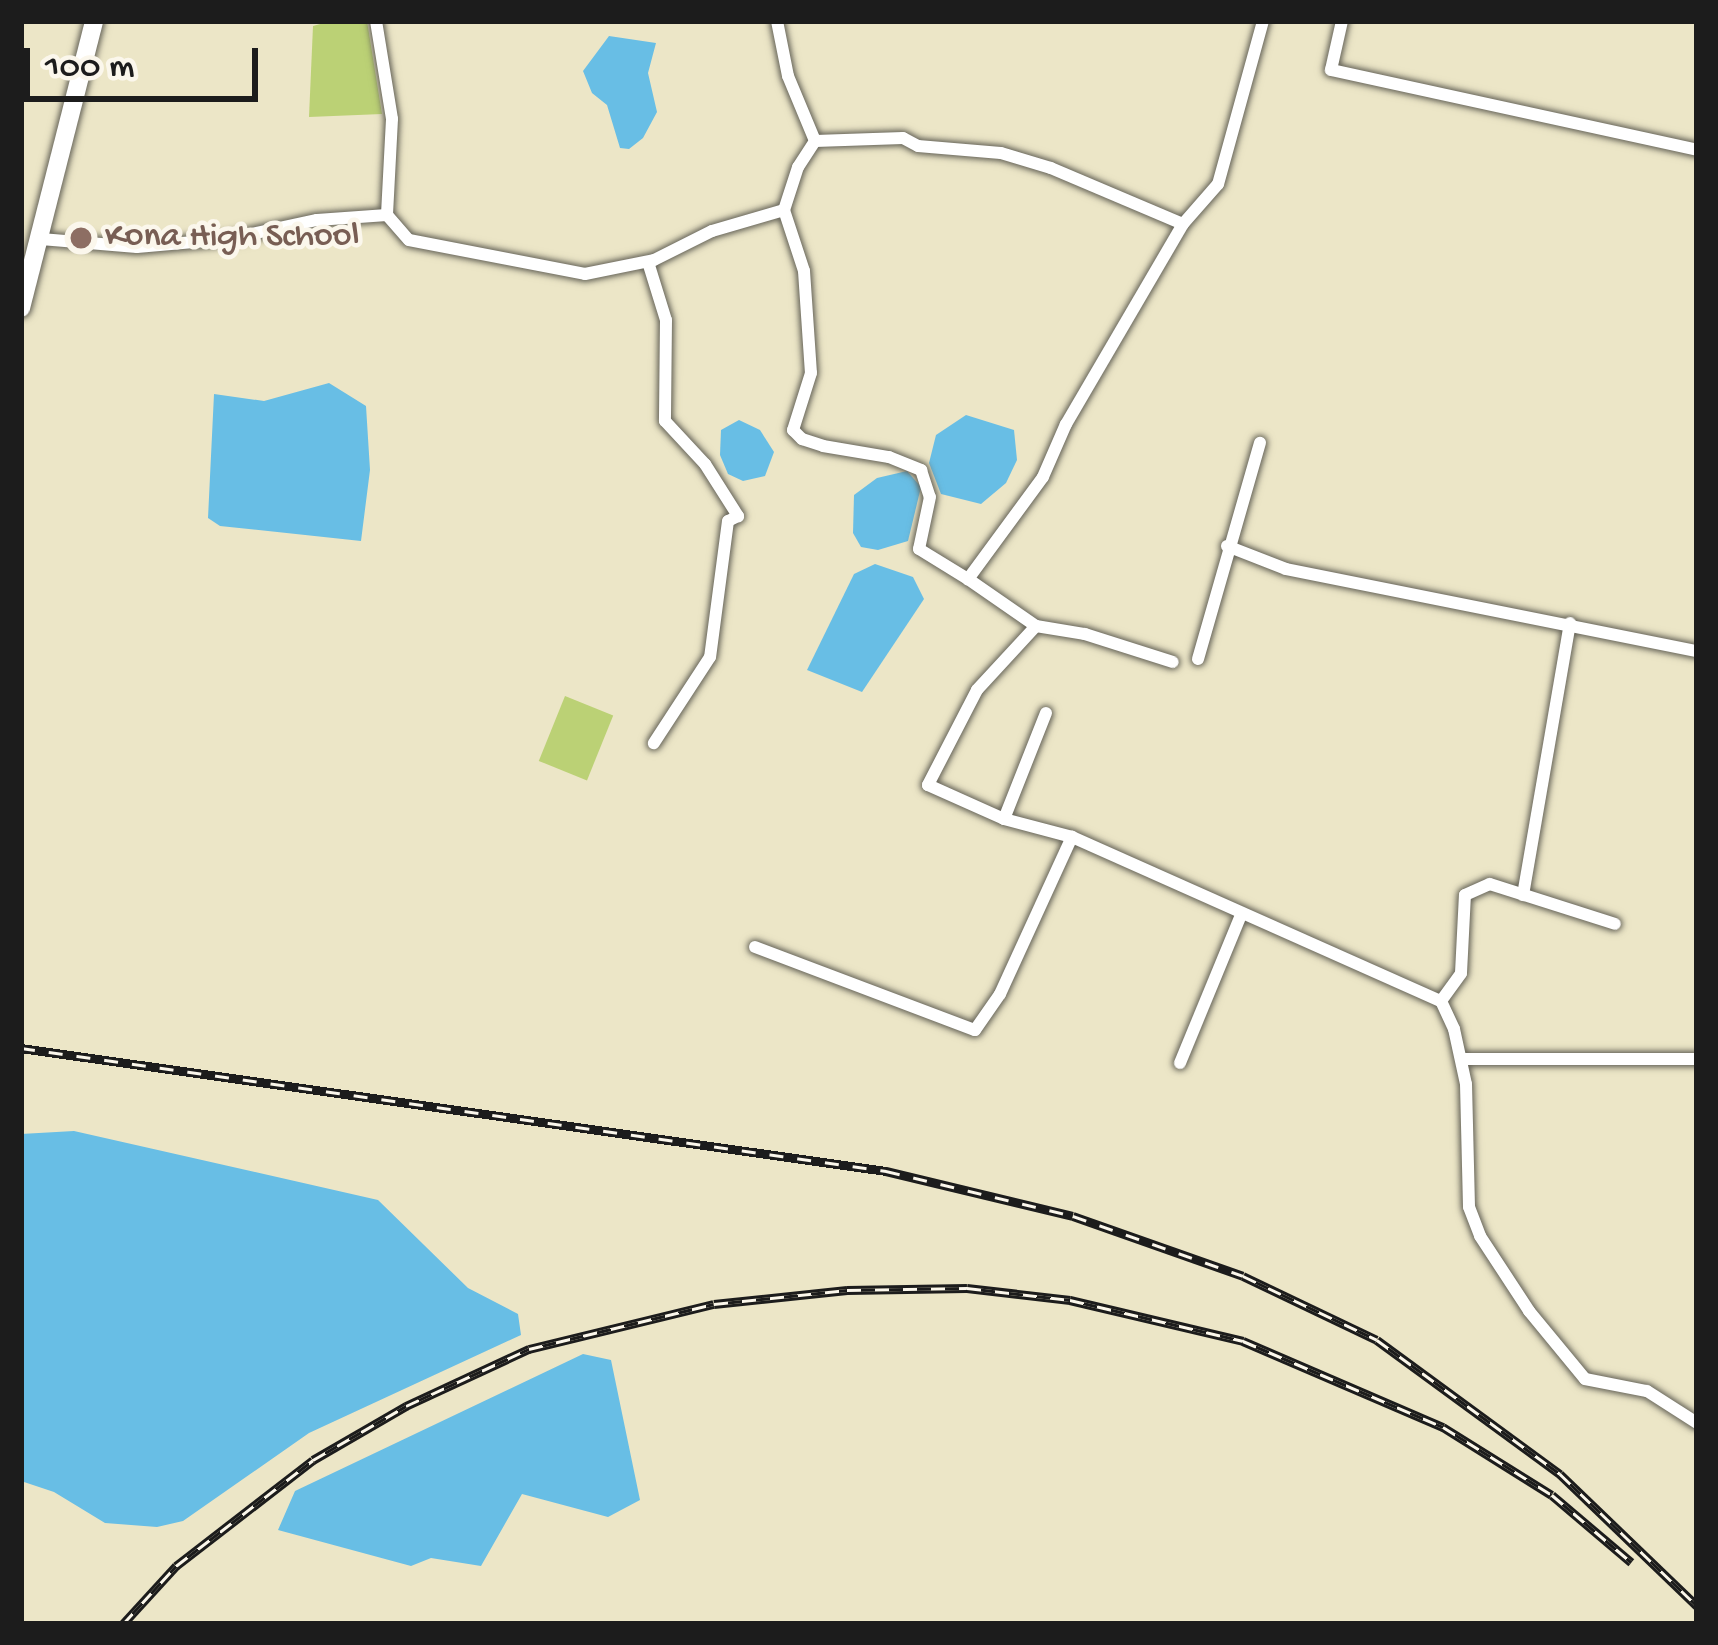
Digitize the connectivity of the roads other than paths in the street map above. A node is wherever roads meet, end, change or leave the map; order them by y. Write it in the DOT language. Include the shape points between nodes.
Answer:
graph roads {
  1 [pos="376,21"];
  2 [pos="777,21"];
  3 [pos="1263,21"];
  4 [pos="1342,21"];
  5 [pos="91,22"];
  6 [pos="815,141"];
  7 [pos="1697,149"];
  8 [pos="784,210"];
  9 [pos="387,215"];
  10 [pos="1183,224"];
  11 [pos="34,242"];
  12 [pos="648,262"];
  13 [pos="21,308"];
  14 [pos="1261,443"];
  15 [pos="1227,546"];
  16 [pos="968,579"];
  17 [pos="1570,623"];
  18 [pos="1036,626"];
  19 [pos="1697,651"];
  20 [pos="1198,659"];
  21 [pos="1173,662"];
  22 [pos="1046,713"];
  23 [pos="654,743"];
  24 [pos="1004,819"];
  25 [pos="1072,837"];
  26 [pos="1522,895"];
  27 [pos="1241,915"];
  28 [pos="1615,924"];
  29 [pos="755,947"];
  30 [pos="1441,1001"];
  31 [pos="1460,1059"];
  32 [pos="1697,1059"];
  33 [pos="1180,1063"];
  34 [pos="1697,1423"];
  1 -- 9 [label="street" via="392,119"];
  2 -- 6 [label="street" via="788,76"];
  3 -- 10 [label="street" via="1218,184"];
  4 -- 7 [label="street" via="1331,70"];
  5 -- 11 [label="main road"];
  6 -- 8 [label="street"];
  6 -- 10 [label="street" via="903,138 1001,153"];
  8 -- 12 [label="street" via="712,230"];
  8 -- 16 [label="street" via="804,271 811,373 794,430 823,446 921,470 930,497 919,549"];
  9 -- 11 [label="street" via="137,247"];
  9 -- 12 [label="street" via="409,240 585,274"];
  10 -- 16 [label="street" via="1043,476"];
  11 -- 13 [label="main road"];
  12 -- 23 [label="street" via="667,320 665,421 738,516 728,520 710,657"];
  14 -- 15 [label="street"];
  15 -- 17 [label="street" via="1286,569"];
  15 -- 20 [label="street"];
  16 -- 18 [label="street"];
  17 -- 19 [label="street"];
  17 -- 26 [label="street"];
  18 -- 21 [label="street"];
  18 -- 24 [label="street" via="977,690 928,784"];
  22 -- 24 [label="street"];
  24 -- 25 [label="street"];
  25 -- 27 [label="street"];
  25 -- 29 [label="street" via="976,1030"];
  26 -- 28 [label="street"];
  26 -- 30 [label="street" via="1490,884 1465,895 1461,973"];
  27 -- 30 [label="street"];
  27 -- 33 [label="street"];
  30 -- 31 [label="street"];
  31 -- 32 [label="street"];
  31 -- 34 [label="street" via="1469,1207 1516,1292 1585,1378 1647,1391"];
}
